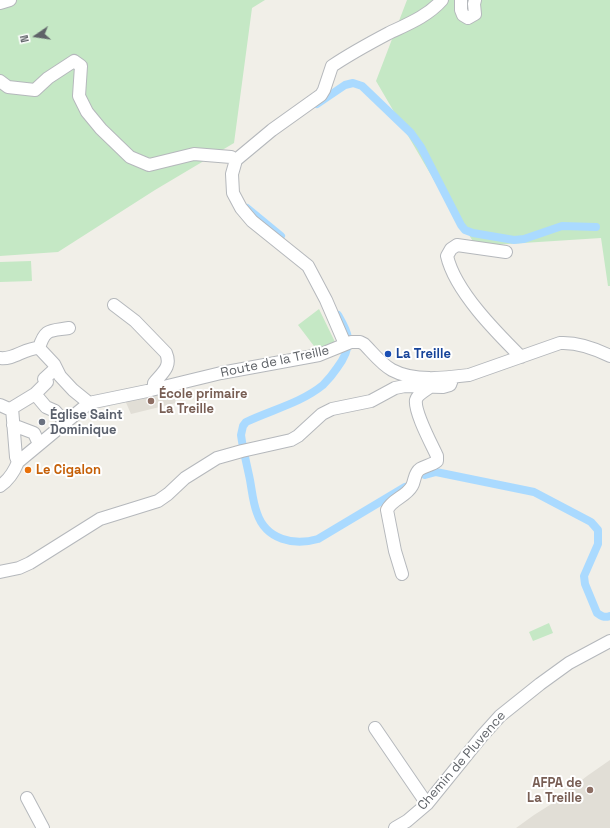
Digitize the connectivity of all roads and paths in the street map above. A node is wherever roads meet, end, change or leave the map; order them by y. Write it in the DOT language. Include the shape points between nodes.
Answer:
graph roads {
  1 [pos="10,0"];
  2 [pos="442,0"];
  3 [pos="461,0"];
  4 [pos="475,0"];
  5 [pos="0,2"];
  6 [pos="0,81"];
  7 [pos="236,160"];
  8 [pos="506,252"];
  9 [pos="114,305"];
  10 [pos="69,328"];
  11 [pos="346,343"];
  12 [pos="39,348"];
  13 [pos="610,356"];
  14 [pos="521,357"];
  15 [pos="0,358"];
  16 [pos="56,368"];
  17 [pos="453,377"];
  18 [pos="430,387"];
  19 [pos="154,388"];
  20 [pos="35,394"];
  21 [pos="89,403"];
  22 [pos="0,405"];
  23 [pos="12,408"];
  24 [pos="66,423"];
  25 [pos="13,425"];
  26 [pos="39,444"];
  27 [pos="18,462"];
  28 [pos="0,486"];
  29 [pos="0,572"];
  30 [pos="402,574"];
  31 [pos="610,641"];
  32 [pos="375,728"];
  33 [pos="28,798"];
  34 [pos="427,804"];
  35 [pos="43,828"];
  36 [pos="395,828"];
  1 -- 5 [label="street"];
  2 -- 7 [label="street" via="424,16 332,66 321,94"];
  3 -- 4 [label="street" via="461,10 468,18 475,14"];
  6 -- 7 [label="street" via="8,87 35,90 74,61 81,66 80,96 87,112 130,157 149,165 194,154 231,157"];
  7 -- 11 [label="street" via="232,174 233,193 241,208 252,221 308,266"];
  8 -- 14 [label="street" via="456,245 447,256 449,265 465,292 488,322"];
  9 -- 19 [label="street" via="135,321 166,353 168,364 154,383"];
  10 -- 12 [label="street" via="49,331 42,336"];
  11 -- 17 [label="street" via="364,344 387,367 404,375"];
  11 -- 19 [label="street, Route de la Treille" via="319,355"];
  12 -- 15 [label="street" via="25,350 12,358"];
  12 -- 16 [label="street"];
  13 -- 14 [label="street" via="586,346 560,343"];
  14 -- 17 [label="street" via="476,373"];
  16 -- 20 [label="street"];
  16 -- 21 [label="street" via="73,390"];
  17 -- 18 [label="street" via="450,385"];
  18 -- 29 [label="street" via="395,388 371,401 332,409 290,440 217,458 185,478 158,501 100,519 30,563"];
  18 -- 30 [label="street" via="416,400 419,417 438,460 420,469 405,495 391,504 387,510"];
  19 -- 21 [label="street, Route de la Treille"];
  20 -- 23 [label="street"];
  20 -- 24 [label="street"];
  21 -- 24 [label="street"];
  22 -- 23 [label="street"];
  23 -- 25 [label="street"];
  24 -- 26 [label="street"];
  25 -- 26 [label="street" via="34,433"];
  25 -- 27 [label="street"];
  26 -- 27 [label="street"];
  27 -- 28 [label="street" via="16,469"];
  31 -- 34 [label="street, Chemin de Pluvence" via="569,663 500,716"];
  32 -- 34 [label="street"];
  33 -- 35 [label="street"];
  34 -- 36 [label="street, Chemin de Pluvence" via="408,821"];
}
